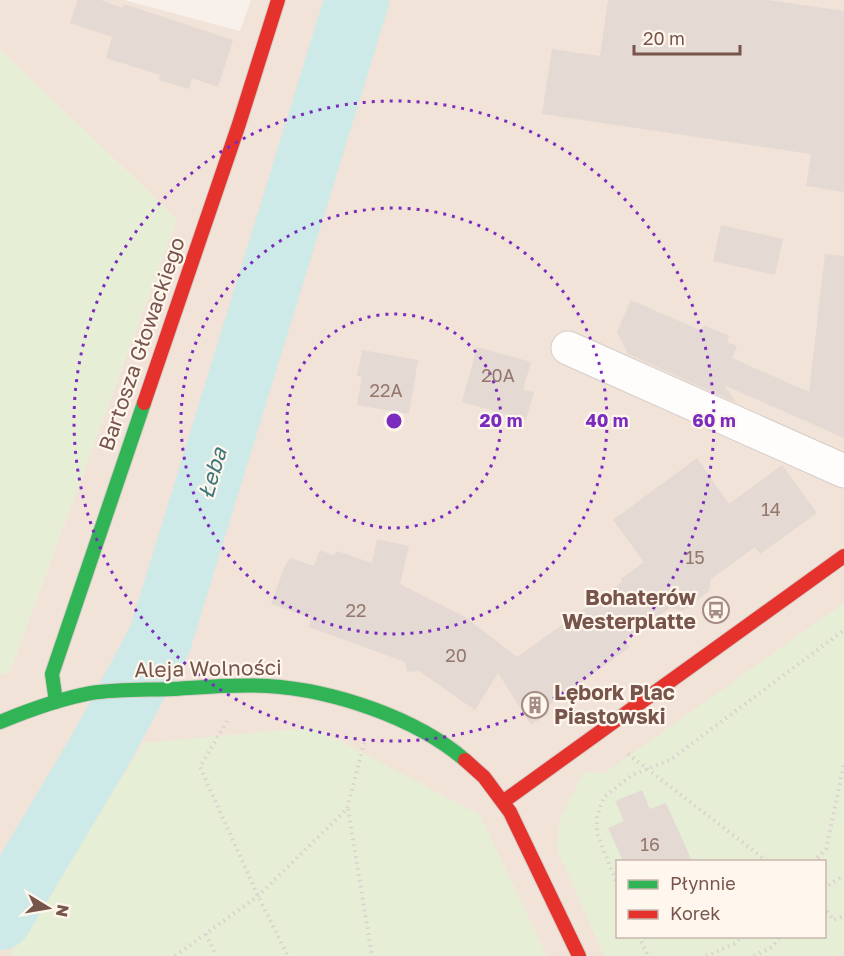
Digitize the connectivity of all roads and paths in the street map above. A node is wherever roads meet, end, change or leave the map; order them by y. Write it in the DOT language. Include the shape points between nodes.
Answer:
graph roads {
  1 [pos="278,0"];
  2 [pos="568,348"];
  3 [pos="844,471"];
  4 [pos="844,556"];
  5 [pos="844,630"];
  6 [pos="56,702"];
  7 [pos="231,713"];
  8 [pos="0,722"];
  9 [pos="364,743"];
  10 [pos="623,749"];
  11 [pos="844,767"];
  12 [pos="647,769"];
  13 [pos="504,801"];
  14 [pos="348,809"];
  15 [pos="767,860"];
  16 [pos="814,860"];
  17 [pos="844,876"];
  18 [pos="616,881"];
  19 [pos="826,888"];
  20 [pos="258,896"];
  21 [pos="826,908"];
  22 [pos="844,916"];
  23 [pos="206,934"];
  24 [pos="640,938"];
  25 [pos="740,938"];
  26 [pos="779,938"];
  27 [pos="175,956"];
  28 [pos="216,956"];
  29 [pos="288,956"];
  30 [pos="372,956"];
  31 [pos="579,956"];
  32 [pos="648,956"];
  33 [pos="706,956"];
  34 [pos="754,956"];
  1 -- 6 [label="street, Bartosza Głowackiego" via="52,674"];
  2 -- 3 [label="street"];
  4 -- 13 [label="street"];
  5 -- 12 [label="path" via="670,760"];
  6 -- 8 [label="street, Aleja Wolności"];
  6 -- 13 [label="street, Aleja Wolności" via="83,694 231,686 299,689 372,709 441,743"];
  7 -- 20 [label="path" via="200,767"];
  9 -- 14 [label="path"];
  10 -- 12 [label="path"];
  11 -- 16 [label="path" via="826,849"];
  12 -- 15 [label="path"];
  12 -- 18 [label="path" via="632,775 604,797 597,816 597,834"];
  13 -- 31 [label="street, Aleja Wolności"];
  14 -- 20 [label="path"];
  14 -- 30 [label="path"];
  17 -- 19 [label="path"];
  20 -- 23 [label="path"];
  20 -- 29 [label="path"];
  21 -- 22 [label="path" via="833,920"];
  23 -- 27 [label="path"];
  23 -- 28 [label="path"];
  24 -- 32 [label="path"];
  25 -- 33 [label="path"];
  26 -- 34 [label="path" via="772,947"];
}
